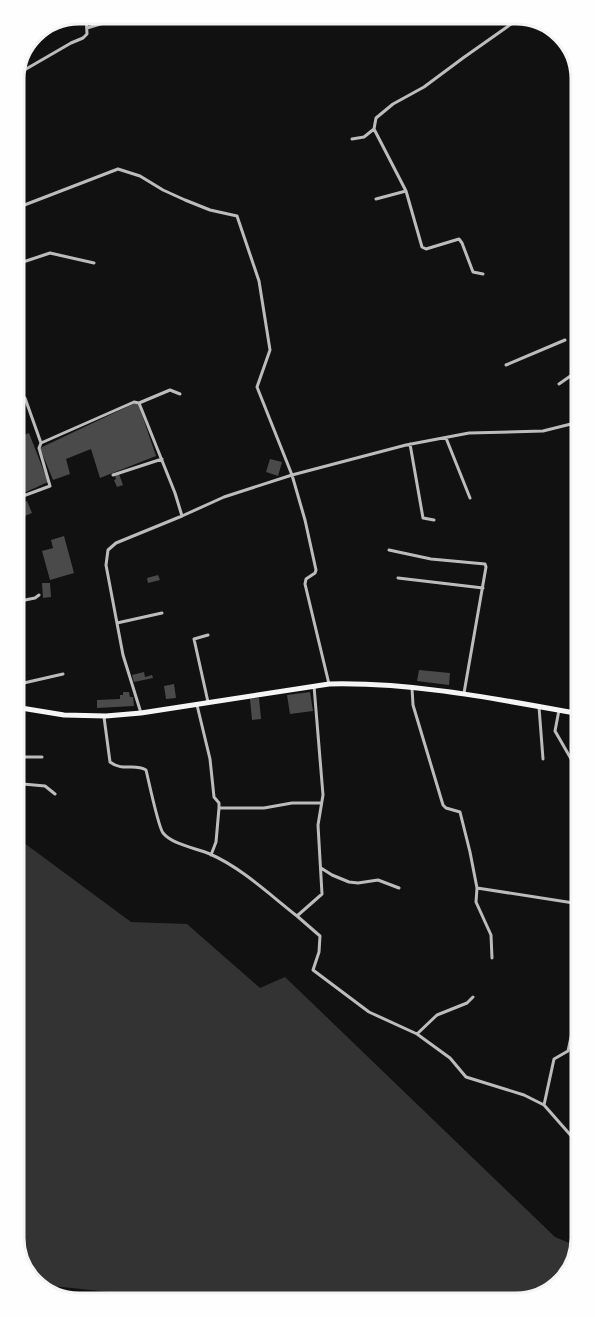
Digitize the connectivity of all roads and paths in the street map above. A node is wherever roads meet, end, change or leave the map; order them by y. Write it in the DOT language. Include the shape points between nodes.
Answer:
graph roads {
  1 [pos="87,24"];
  2 [pos="100,24"];
  3 [pos="512,24"];
  4 [pos="87,28"];
  5 [pos="25,70"];
  6 [pos="374,129"];
  7 [pos="352,139"];
  8 [pos="406,191"];
  9 [pos="376,199"];
  10 [pos="24,205"];
  11 [pos="24,261"];
  12 [pos="94,263"];
  13 [pos="483,274"];
  14 [pos="565,340"];
  15 [pos="506,365"];
  16 [pos="571,376"];
  17 [pos="559,384"];
  18 [pos="180,394"];
  19 [pos="24,398"];
  20 [pos="139,403"];
  21 [pos="571,424"];
  22 [pos="446,438"];
  23 [pos="41,443"];
  24 [pos="410,444"];
  25 [pos="162,459"];
  26 [pos="113,475"];
  27 [pos="291,475"];
  28 [pos="24,496"];
  29 [pos="471,498"];
  30 [pos="182,516"];
  31 [pos="434,520"];
  32 [pos="389,550"];
  33 [pos="398,578"];
  34 [pos="483,588"];
  35 [pos="39,595"];
  36 [pos="24,601"];
  37 [pos="162,613"];
  38 [pos="117,623"];
  39 [pos="208,635"];
  40 [pos="63,674"];
  41 [pos="24,683"];
  42 [pos="329,684"];
  43 [pos="314,686"];
  44 [pos="412,687"];
  45 [pos="464,694"];
  46 [pos="209,703"];
  47 [pos="197,705"];
  48 [pos="539,707"];
  49 [pos="24,708"];
  50 [pos="559,710"];
  51 [pos="571,712"];
  52 [pos="141,714"];
  53 [pos="104,717"];
  54 [pos="24,757"];
  55 [pos="42,757"];
  56 [pos="543,759"];
  57 [pos="571,759"];
  58 [pos="24,784"];
  59 [pos="55,794"];
  60 [pos="320,803"];
  61 [pos="219,808"];
  62 [pos="211,855"];
  63 [pos="321,868"];
  64 [pos="399,888"];
  65 [pos="477,888"];
  66 [pos="571,903"];
  67 [pos="297,916"];
  68 [pos="492,958"];
  69 [pos="472,997"];
  70 [pos="417,1034"];
  71 [pos="571,1037"];
  72 [pos="544,1105"];
  73 [pos="571,1136"];
  1 -- 4 [label="street"];
  2 -- 4 [label="street"];
  3 -- 6 [label="street" via="424,87 393,104 376,118"];
  4 -- 5 [label="street" via="83,38"];
  6 -- 7 [label="street" via="364,137"];
  6 -- 8 [label="street"];
  8 -- 9 [label="street"];
  8 -- 13 [label="street" via="422,247 459,239 473,272"];
  10 -- 27 [label="street" via="118,169 210,210 237,216 259,281 270,350 257,387"];
  11 -- 12 [label="street" via="50,253"];
  14 -- 15 [label="street"];
  16 -- 17 [label="street"];
  18 -- 20 [label="street" via="170,390"];
  19 -- 23 [label="street"];
  20 -- 23 [label="street"];
  20 -- 25 [label="street"];
  21 -- 22 [label="street" via="543,431 469,433"];
  22 -- 24 [label="street"];
  22 -- 29 [label="street"];
  23 -- 28 [label="street" via="50,486"];
  24 -- 27 [label="street"];
  24 -- 31 [label="street" via="423,518"];
  25 -- 26 [label="street"];
  25 -- 30 [label="street"];
  27 -- 30 [label="street"];
  27 -- 42 [label="street" via="316,570 305,584"];
  30 -- 38 [label="street" via="116,543 108,550 106,565"];
  32 -- 34 [label="street" via="485,564"];
  33 -- 34 [label="street"];
  34 -- 45 [label="street"];
  35 -- 36 [label="street"];
  37 -- 38 [label="street"];
  38 -- 52 [label="street"];
  39 -- 46 [label="street" via="194,639"];
  40 -- 41 [label="street"];
  42 -- 43 [label="main road"];
  42 -- 44 [label="main road"];
  43 -- 46 [label="main road"];
  43 -- 60 [label="street" via="323,795"];
  44 -- 45 [label="main road"];
  44 -- 65 [label="street" via="413,705 443,805 460,812"];
  45 -- 48 [label="main road"];
  46 -- 47 [label="main road"];
  47 -- 52 [label="main road"];
  47 -- 61 [label="street"];
  48 -- 50 [label="main road"];
  48 -- 56 [label="street"];
  49 -- 53 [label="main road"];
  50 -- 51 [label="main road"];
  50 -- 57 [label="street" via="555,731"];
  52 -- 53 [label="main road"];
  53 -- 62 [label="street" via="110,762 117,768 141,767 146,771 162,832"];
  54 -- 55 [label="street"];
  58 -- 59 [label="street" via="45,786"];
  60 -- 61 [label="street"];
  60 -- 63 [label="street"];
  61 -- 62 [label="street"];
  62 -- 67 [label="street"];
  63 -- 64 [label="street" via="349,882 378,880"];
  63 -- 67 [label="street" via="322,894"];
  65 -- 66 [label="street"];
  65 -- 68 [label="street" via="476,902 490,935"];
  67 -- 70 [label="street" via="320,936 313,970 369,1012"];
  69 -- 70 [label="street" via="467,1003 437,1015"];
  70 -- 72 [label="street" via="450,1058 466,1077"];
  71 -- 72 [label="street" via="568,1051 554,1059"];
  72 -- 73 [label="street"];
}
